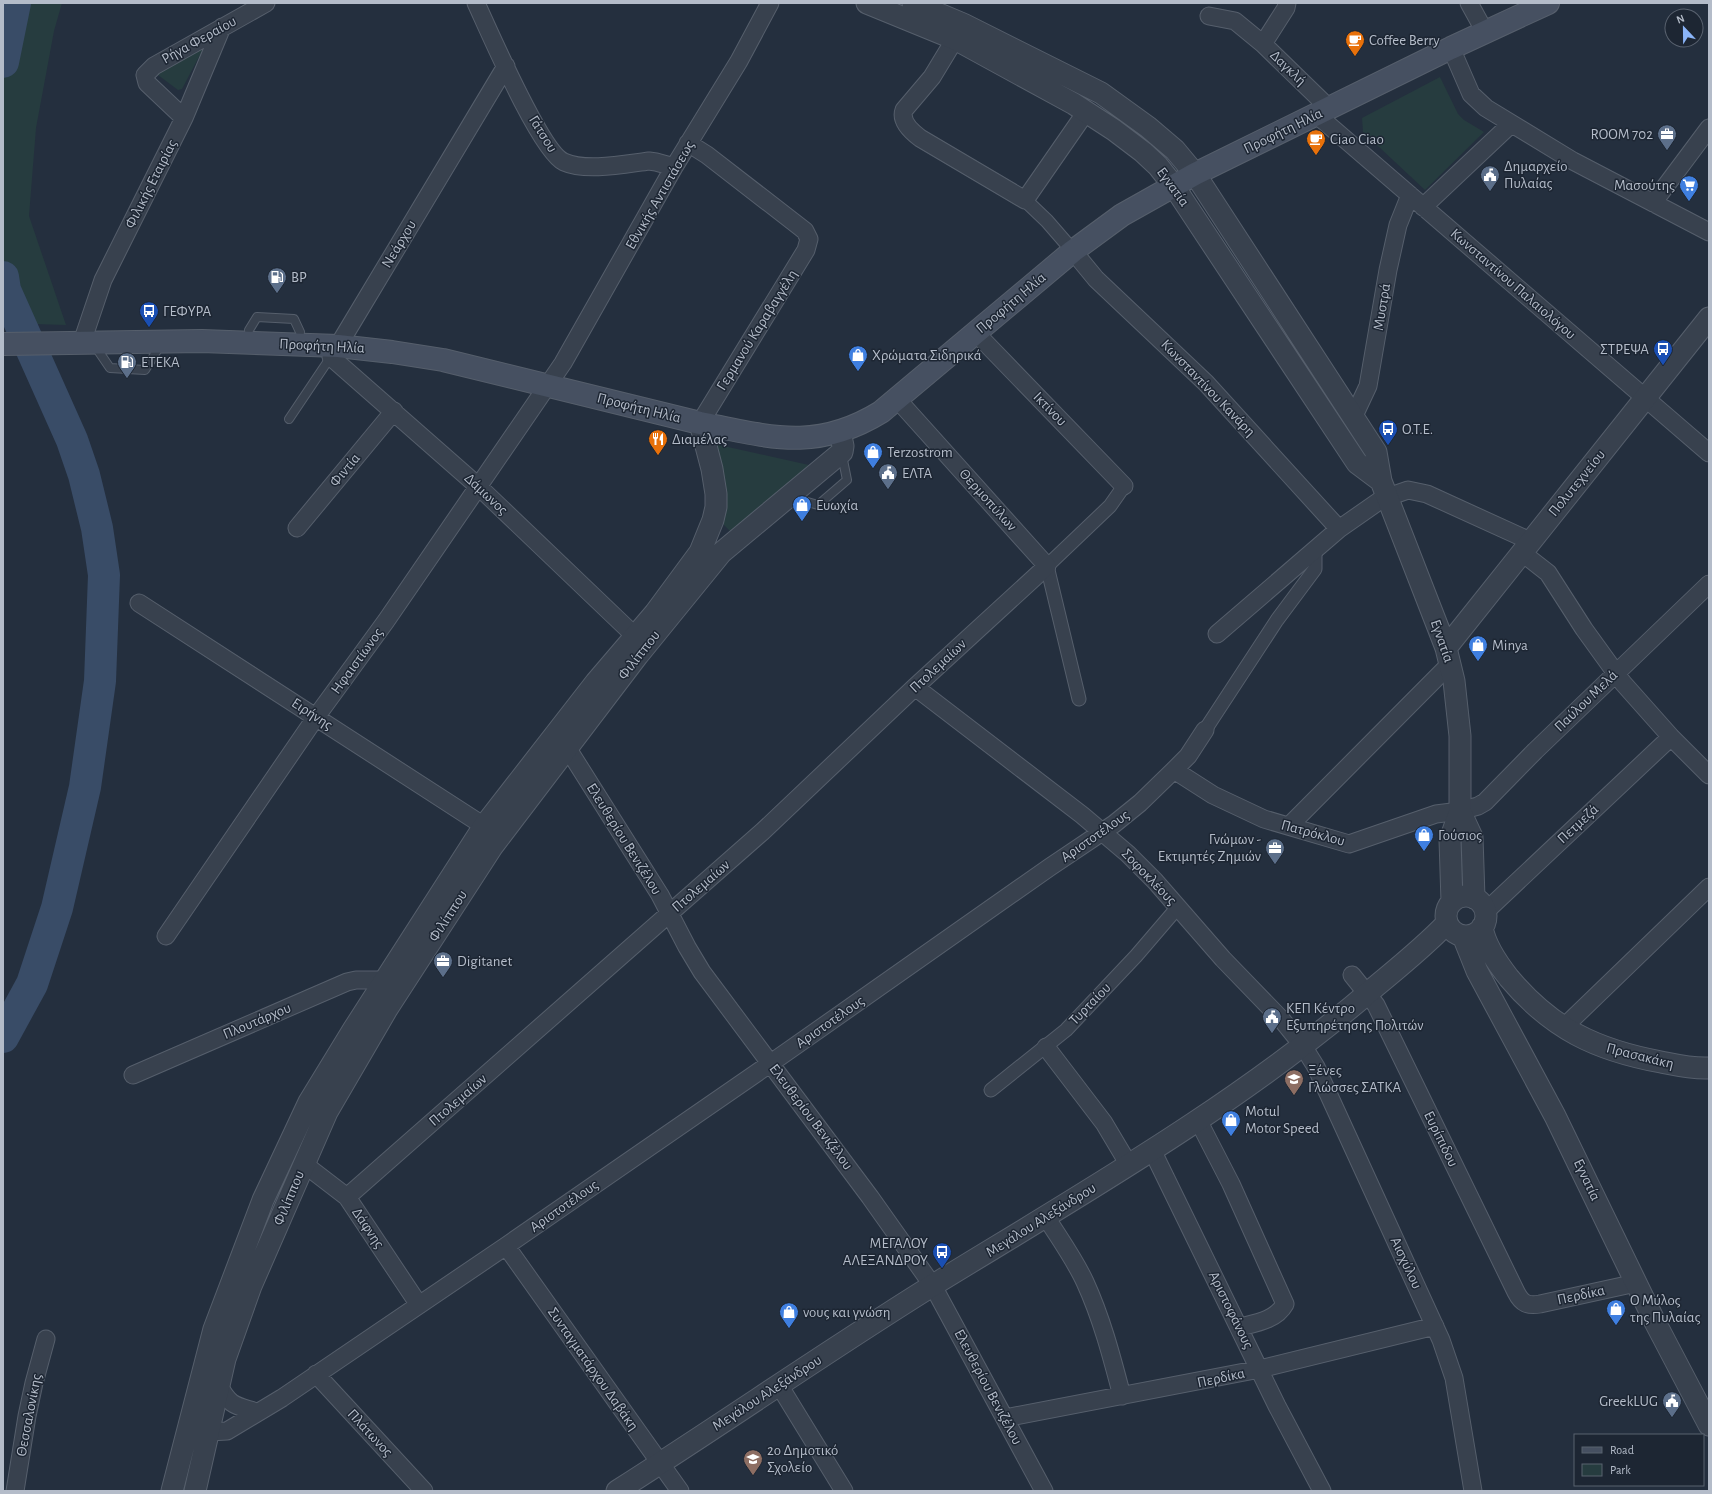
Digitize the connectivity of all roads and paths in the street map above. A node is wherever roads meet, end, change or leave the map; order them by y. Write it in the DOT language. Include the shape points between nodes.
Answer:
graph roads {
  1 [pos="266,3"];
  2 [pos="476,3"];
  3 [pos="770,3"];
  4 [pos="867,3"];
  5 [pos="913,3"];
  6 [pos="1287,3"];
  7 [pos="1469,3"];
  8 [pos="1548,3"];
  9 [pos="1209,16"];
  10 [pos="222,27"];
  11 [pos="1485,32"];
  12 [pos="955,39"];
  13 [pos="1263,44"];
  14 [pos="1451,48"];
  15 [pos="506,66"];
  16 [pos="1323,111"];
  17 [pos="1086,112"];
  18 [pos="184,118"];
  19 [pos="1511,124"];
  20 [pos="1709,128"];
  21 [pos="688,143"];
  22 [pos="674,167"];
  23 [pos="1195,174"];
  24 [pos="1173,185"];
  25 [pos="1410,195"];
  26 [pos="1025,200"];
  27 [pos="1653,203"];
  28 [pos="1423,207"];
  29 [pos="1709,232"];
  30 [pos="1073,251"];
  31 [pos="1709,318"];
  32 [pos="249,330"];
  33 [pos="300,332"];
  34 [pos="976,333"];
  35 [pos="79,342"];
  36 [pos="162,342"];
  37 [pos="3,344"];
  38 [pos="335,351"];
  39 [pos="548,386"];
  40 [pos="1646,398"];
  41 [pos="897,399"];
  42 [pos="394,411"];
  43 [pos="1353,418"];
  44 [pos="289,419"];
  45 [pos="700,423"];
  46 [pos="841,442"];
  47 [pos="1709,452"];
  48 [pos="1124,486"];
  49 [pos="479,487"];
  50 [pos="1384,489"];
  51 [pos="297,528"];
  52 [pos="1339,529"];
  53 [pos="1525,546"];
  54 [pos="1315,549"];
  55 [pos="1046,566"];
  56 [pos="1709,584"];
  57 [pos="139,603"];
  58 [pos="1217,634"];
  59 [pos="635,636"];
  60 [pos="1448,656"];
  61 [pos="1615,673"];
  62 [pos="915,687"];
  63 [pos="1079,699"];
  64 [pos="316,717"];
  65 [pos="1205,730"];
  66 [pos="1671,737"];
  67 [pos="568,749"];
  68 [pos="1174,770"];
  69 [pos="1709,775"];
  70 [pos="1460,811"];
  71 [pos="484,826"];
  72 [pos="1289,826"];
  73 [pos="1103,832"];
  74 [pos="1709,887"];
  75 [pos="1452,902"];
  76 [pos="1178,907"];
  77 [pos="1480,912"];
  78 [pos="669,914"];
  79 [pos="1446,924"];
  80 [pos="166,936"];
  81 [pos="1463,936"];
  82 [pos="1352,975"];
  83 [pos="385,980"];
  84 [pos="1367,994"];
  85 [pos="1564,1027"];
  86 [pos="1303,1046"];
  87 [pos="1046,1047"];
  88 [pos="771,1063"];
  89 [pos="1709,1068"];
  90 [pos="133,1075"];
  91 [pos="991,1090"];
  92 [pos="1198,1120"];
  93 [pos="1152,1150"];
  94 [pos="304,1164"];
  95 [pos="1129,1165"];
  96 [pos="347,1197"];
  97 [pos="1046,1217"];
  98 [pos="506,1246"];
  99 [pos="1636,1283"];
  100 [pos="932,1286"];
  101 [pos="420,1305"];
  102 [pos="1526,1305"];
  103 [pos="1435,1326"];
  104 [pos="1240,1327"];
  105 [pos="46,1339"];
  106 [pos="1260,1370"];
  107 [pos="316,1374"];
  108 [pos="779,1385"];
  109 [pos="219,1386"];
  110 [pos="1122,1396"];
  111 [pos="257,1412"];
  112 [pos="1005,1418"];
  113 [pos="1709,1425"];
  114 [pos="209,1432"];
  115 [pos="660,1463"];
  116 [pos="15,1491"];
  117 [pos="172,1491"];
  118 [pos="195,1491"];
  119 [pos="424,1491"];
  120 [pos="617,1491"];
  121 [pos="680,1491"];
  122 [pos="844,1491"];
  123 [pos="1044,1491"];
  124 [pos="1322,1491"];
  125 [pos="1473,1491"];
  1 -- 10 [label="street, Ρήγα Φεραίου"];
  2 -- 15 [label="street, Γάτσου"];
  3 -- 21 [label="street, Εθνικής Αντιστάσεως" via="730,78"];
  4 -- 12 [label="street, Εγνατία"];
  5 -- 23 [label="street, Εγνατία" via="963,24 1101,93 1175,150"];
  6 -- 13 [label="street, Δαγκλή"];
  7 -- 11 [label="street"];
  8 -- 11 [label="main road, Προφήτη Ηλία"];
  9 -- 13 [label="street" via="1235,20"];
  10 -- 18 [label="street, Φιλικής Εταιρίας"];
  10 -- 18 [label="street, Ρήγα Φεραίου" via="154,66 145,75 147,83"];
  11 -- 14 [label="main road, Προφήτη Ηλία"];
  12 -- 17 [label="street, Εγνατία"];
  12 -- 26 [label="street" via="932,77 903,114 909,128 920,138"];
  13 -- 16 [label="street, Δαγκλή"];
  14 -- 16 [label="main road, Προφήτη Ηλία"];
  14 -- 19 [label="street" via="1474,97"];
  15 -- 22 [label="street, Γάτσου" via="546,144 563,162 587,166 656,162"];
  15 -- 38 [label="street, Νεάρχου"];
  16 -- 23 [label="main road, Προφήτη Ηλία"];
  16 -- 25 [label="street, Κωνσταντίνου Παλαιολόγου"];
  17 -- 24 [label="street, Εγνατία" via="1143,152"];
  17 -- 26 [label="street"];
  18 -- 35 [label="street, Φιλικής Εταιρίας" via="103,280"];
  19 -- 27 [label="street" via="1573,161"];
  19 -- 28 [label="street"];
  20 -- 27 [label="street"];
  21 -- 22 [label="street, Εθνικής Αντιστάσεως"];
  21 -- 45 [label="street, Γερμανού Καραβαγγέλη" via="803,230 809,243"];
  22 -- 39 [label="street, Εθνικής Αντιστάσεως" via="591,317"];
  23 -- 24 [label="main road, Προφήτη Ηλία"];
  23 -- 43 [label="street, Εγνατία"];
  24 -- 30 [label="main road, Προφήτη Ηλία" via="1122,215"];
  24 -- 50 [label="street, Εγνατία" via="1357,464"];
  25 -- 28 [label="street, Κωνσταντίνου Παλαιολόγου"];
  25 -- 43 [label="street, Μυστρά" via="1396,232 1368,386"];
  26 -- 30 [label="street"];
  27 -- 29 [label="street"];
  28 -- 40 [label="street, Κωνσταντίνου Παλαιολόγου"];
  30 -- 34 [label="main road, Προφήτη Ηλία"];
  30 -- 52 [label="street, Κωνσταντίνου Κανάρη" via="1096,279 1214,392"];
  31 -- 40 [label="street, Πολυτεχνείου"];
  32 -- 33 [label="lane" via="257,317 294,319"];
  34 -- 41 [label="main road, Προφήτη Ηλία"];
  34 -- 48 [label="street, Ικτίνου"];
  35 -- 36 [label="main road, Προφήτη Ηλία"];
  35 -- 36 [label="lane" via="110,368 145,370"];
  35 -- 37 [label="main road, Προφήτη Ηλία"];
  36 -- 38 [label="main road, Προφήτη Ηλία" via="202,341"];
  38 -- 39 [label="main road, Προφήτη Ηλία" via="443,360"];
  38 -- 42 [label="street, Δάμωνος"];
  38 -- 44 [label="lane, Νεάρχου"];
  39 -- 45 [label="main road, Προφήτη Ηλία"];
  39 -- 49 [label="street, Ηφαιστίωνος"];
  40 -- 47 [label="street, Κωνσταντίνου Παλαιολόγου"];
  40 -- 53 [label="street, Πολυτεχνείου"];
  41 -- 46 [label="main road, Προφήτη Ηλία"];
  41 -- 55 [label="street, Θερμοπύλων"];
  42 -- 49 [label="street, Δάμωνος"];
  42 -- 51 [label="street, Φιντία"];
  43 -- 50 [label="street, Εγνατία" via="1376,452"];
  45 -- 46 [label="main road, Προφήτη Ηλία" via="765,436"];
  45 -- 59 [label="street, Φιλίππου" via="715,482 716,507 713,520 700,552"];
  46 -- 67 [label="street, Φιλίππου" via="788,497 721,553 638,655"];
  48 -- 55 [label="street, Πτολεμαίων" via="1110,506"];
  49 -- 59 [label="street, Δάμωνος"];
  49 -- 64 [label="street, Ηφαιστίωνος"];
  50 -- 52 [label="street"];
  50 -- 53 [label="street" via="1427,494"];
  50 -- 60 [label="street, Εγνατία"];
  52 -- 54 [label="street"];
  53 -- 60 [label="street, Πολυτεχνείου"];
  53 -- 61 [label="street" via="1552,578"];
  54 -- 58 [label="street"];
  54 -- 65 [label="street, Αριστοτέλους" via="1315,569 1277,620"];
  55 -- 62 [label="street, Πτολεμαίων"];
  55 -- 63 [label="street"];
  56 -- 61 [label="street, Παύλου Μελά"];
  57 -- 64 [label="street, Ειρήνης"];
  59 -- 71 [label="street, Φιλίππου"];
  60 -- 70 [label="street, Εγνατία" via="1459,719"];
  60 -- 72 [label="street"];
  61 -- 66 [label="street"];
  61 -- 70 [label="street, Παύλου Μελά" via="1485,802"];
  62 -- 73 [label="street, Σοφοκλέους"];
  62 -- 78 [label="street, Πτολεμαίων" via="762,832"];
  64 -- 71 [label="street, Ειρήνης"];
  64 -- 80 [label="street, Ηφαιστίωνος"];
  65 -- 68 [label="street, Αριστοτέλους" via="1188,756"];
  66 -- 69 [label="street"];
  66 -- 77 [label="street, Πετμεζά"];
  67 -- 78 [label="street, Ελευθερίου Βενιζέλου" via="660,895"];
  67 -- 94 [label="street, Φιλίππου" via="492,847 387,1009 327,1112"];
  68 -- 72 [label="street, Πατρόκλου" via="1246,811 1270,822"];
  68 -- 73 [label="street, Αριστοτέλους" via="1127,814"];
  70 -- 72 [label="street, Πατρόκλου" via="1436,814 1349,844"];
  70 -- 75 [label="street, Εγνατία" via="1450,840"];
  70 -- 77 [label="street, Εγνατία" via="1472,837"];
  71 -- 83 [label="street, Φιλίππου"];
  73 -- 76 [label="street, Σοφοκλέους" via="1138,863"];
  73 -- 88 [label="street, Αριστοτέλους"];
  74 -- 85 [label="street"];
  75 -- 77 [label="street" via="1462,897"];
  75 -- 79 [label="street" via="1446,912"];
  76 -- 86 [label="street, Σοφοκλέους"];
  76 -- 87 [label="street, Τυρταίου" via="1090,1005"];
  77 -- 81 [label="street" via="1474,934"];
  77 -- 85 [label="street, Πρασακάκη" via="1488,945 1503,970 1536,1007"];
  78 -- 88 [label="street, Ελευθερίου Βενιζέλου" via="702,972"];
  78 -- 96 [label="street, Πτολεμαίων"];
  79 -- 81 [label="street" via="1453,932"];
  79 -- 84 [label="street, Μεγάλου Αλεξάνδρου"];
  81 -- 99 [label="street, Εγνατία" via="1477,971 1556,1116"];
  82 -- 84 [label="street, Ευρίπιδου"];
  83 -- 90 [label="street, Πλουτάρχου" via="347,982"];
  83 -- 117 [label="street, Φιλίππου" via="309,1102 263,1200 214,1329"];
  84 -- 86 [label="street, Μεγάλου Αλεξάνδρου"];
  84 -- 102 [label="street, Ευρίπιδου" via="1380,1012 1516,1292"];
  85 -- 89 [label="street, Πρασακάκη" via="1595,1044 1623,1055 1680,1066"];
  86 -- 92 [label="street, Μεγάλου Αλεξάνδρου"];
  86 -- 103 [label="street, Αισχύλου" via="1316,1067"];
  87 -- 91 [label="street, Τυρταίου"];
  87 -- 95 [label="street" via="1104,1123"];
  88 -- 98 [label="street, Αριστοτέλους"];
  88 -- 100 [label="street, Ελευθερίου Βενιζέλου" via="870,1196"];
  92 -- 93 [label="street, Μεγάλου Αλεξάνδρου"];
  92 -- 104 [label="street" via="1231,1184 1285,1304 1273,1316"];
  93 -- 95 [label="street, Μεγάλου Αλεξάνδρου"];
  93 -- 104 [label="street, Αριστοφάνους"];
  94 -- 96 [label="street, Δάφνης"];
  94 -- 109 [label="street, Φιλίππου" via="238,1321"];
  95 -- 97 [label="street, Μεγάλου Αλεξάνδρου"];
  96 -- 101 [label="street, Δάφνης"];
  97 -- 100 [label="street, Μεγάλου Αλεξάνδρου"];
  97 -- 110 [label="street" via="1090,1293 1108,1342"];
  98 -- 101 [label="street, Αριστοτέλους"];
  98 -- 115 [label="street, Συνταγματάρχου Δαβάκη"];
  99 -- 102 [label="street, Περδίκα"];
  99 -- 113 [label="street, Εγνατία"];
  100 -- 108 [label="street, Μεγάλου Αλεξάνδρου"];
  100 -- 112 [label="street, Ελευθερίου Βενιζέλου"];
  101 -- 107 [label="street, Αριστοτέλους"];
  103 -- 106 [label="street, Περδίκα"];
  103 -- 125 [label="street, Αισχύλου" via="1454,1378"];
  104 -- 106 [label="street, Αριστοφάνους"];
  105 -- 116 [label="street, Θεσσαλονίκης" via="27,1416"];
  106 -- 110 [label="street, Περδίκα"];
  106 -- 124 [label="street, Αριστοφάνους"];
  107 -- 111 [label="street, Αριστοτέλους" via="277,1402"];
  107 -- 119 [label="street, Πλάτωνος"];
  108 -- 115 [label="street, Μεγάλου Αλεξάνδρου"];
  108 -- 122 [label="street"];
  109 -- 111 [label="street" via="227,1399 235,1405"];
  109 -- 114 [label="street, Φιλίππου"];
  110 -- 112 [label="street, Περδίκα"];
  111 -- 114 [label="street, Αριστοτέλους" via="227,1431"];
  112 -- 123 [label="street, Ελευθερίου Βενιζέλου"];
  114 -- 118 [label="street, Φιλίππου"];
  115 -- 120 [label="street, Μεγάλου Αλεξάνδρου"];
  115 -- 121 [label="street, Συνταγματάρχου Δαβάκη"];
}
